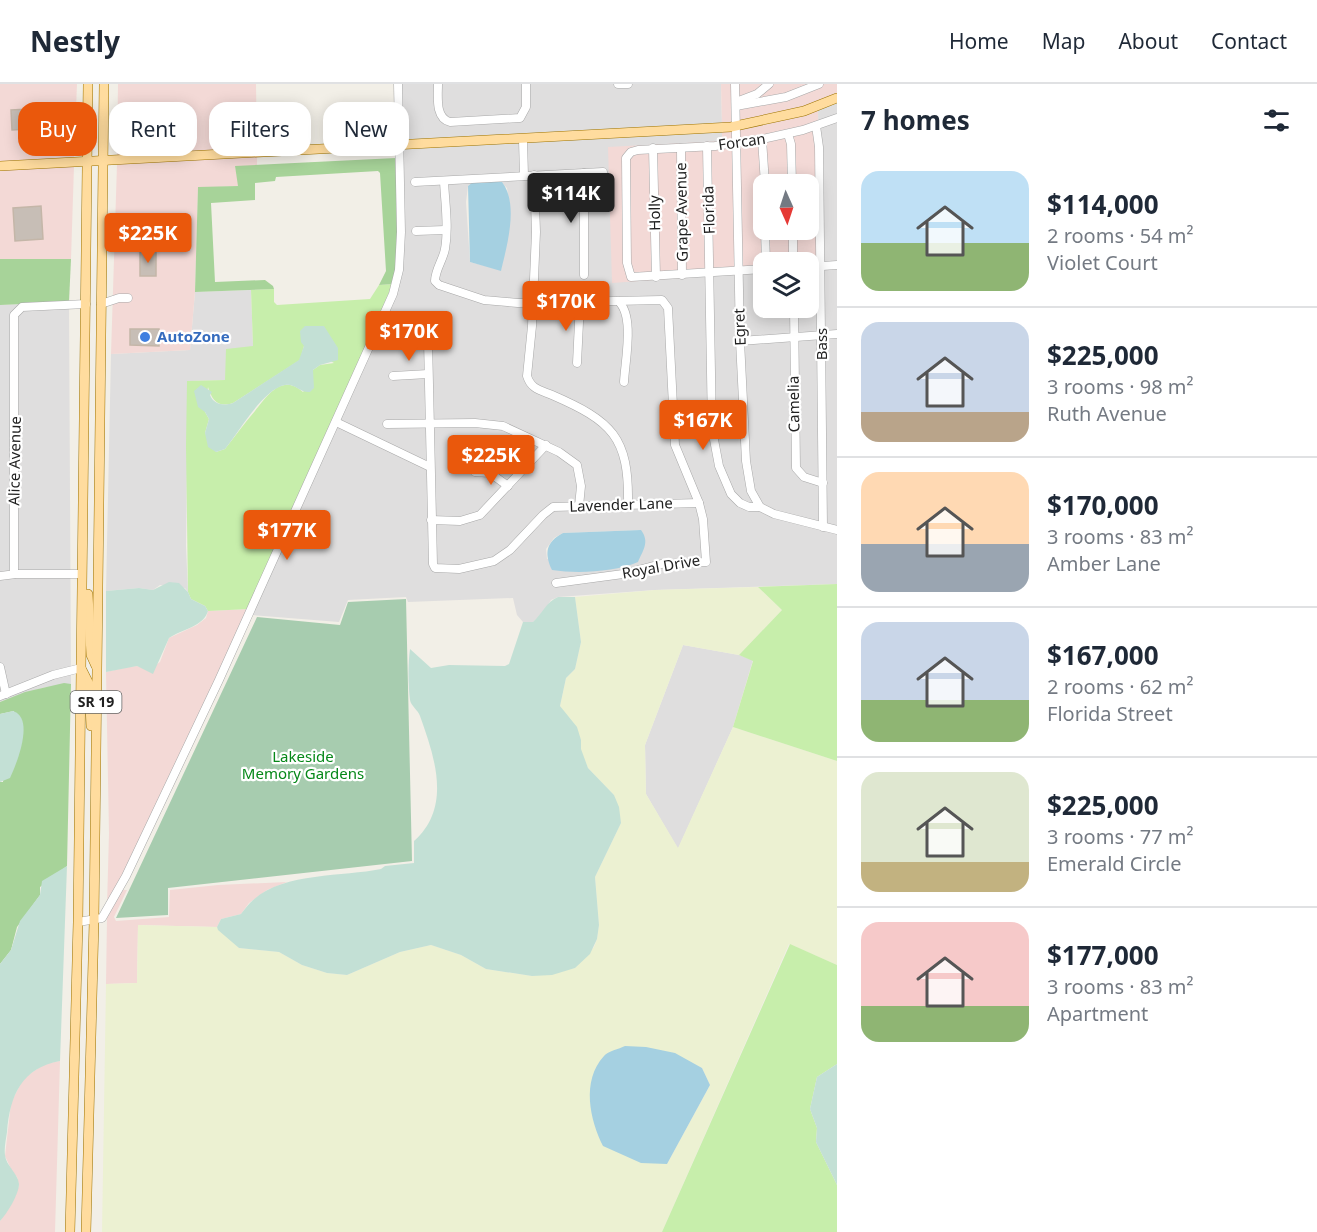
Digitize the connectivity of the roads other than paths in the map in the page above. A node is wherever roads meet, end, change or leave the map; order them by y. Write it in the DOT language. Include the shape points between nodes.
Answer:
graph roads {
  1 [pos="88,84"];
  2 [pos="104,84"];
  3 [pos="398,84"];
  4 [pos="438,84"];
  5 [pos="526,84"];
  6 [pos="618,84"];
  7 [pos="628,84"];
  8 [pos="735,84"];
  9 [pos="819,84"];
  10 [pos="768,85"];
  11 [pos="837,98"];
  12 [pos="398,102"];
  13 [pos="736,104"];
  14 [pos="837,118"];
  15 [pos="816,126"];
  16 [pos="736,127"];
  17 [pos="788,134"];
  18 [pos="762,139"];
  19 [pos="523,140"];
  20 [pos="737,143"];
  21 [pos="409,146"];
  22 [pos="707,146"];
  23 [pos="653,148"];
  24 [pos="681,148"];
  25 [pos="323,150"];
  26 [pos="399,156"];
  27 [pos="103,162"];
  28 [pos="87,163"];
  29 [pos="0,166"];
  30 [pos="603,172"];
  31 [pos="584,173"];
  32 [pos="764,174"];
  33 [pos="792,174"];
  34 [pos="534,175"];
  35 [pos="524,176"];
  36 [pos="444,181"];
  37 [pos="415,182"];
  38 [pos="446,230"];
  39 [pos="416,231"];
  40 [pos="837,265"];
  41 [pos="821,266"];
  42 [pos="753,270"];
  43 [pos="738,271"];
  44 [pos="711,273"];
  45 [pos="584,275"];
  46 [pos="682,275"];
  47 [pos="656,277"];
  48 [pos="86,288"];
  49 [pos="128,298"];
  50 [pos="618,301"];
  51 [pos="580,302"];
  52 [pos="86,304"];
  53 [pos="101,304"];
  54 [pos="532,304"];
  55 [pos="794,318"];
  56 [pos="837,334"];
  57 [pos="822,335"];
  58 [pos="794,336"];
  59 [pos="428,340"];
  60 [pos="740,341"];
  61 [pos="577,363"];
  62 [pos="428,374"];
  63 [pos="393,376"];
  64 [pos="624,382"];
  65 [pos="336,422"];
  66 [pos="429,423"];
  67 [pos="387,424"];
  68 [pos="546,445"];
  69 [pos="430,467"];
  70 [pos="475,472"];
  71 [pos="823,483"];
  72 [pos="508,486"];
  73 [pos="699,503"];
  74 [pos="628,504"];
  75 [pos="579,506"];
  76 [pos="760,507"];
  77 [pos="430,520"];
  78 [pos="823,526"];
  79 [pos="837,530"];
  80 [pos="83,535"];
  81 [pos="14,574"];
  82 [pos="82,574"];
  83 [pos="0,576"];
  84 [pos="556,583"];
  85 [pos="0,667"];
  86 [pos="81,668"];
  87 [pos="97,668"];
  88 [pos="3,695"];
  89 [pos="96,761"];
  90 [pos="94,921"];
  91 [pos="78,922"];
  92 [pos="70,1232"];
  93 [pos="86,1232"];
  1 -- 28 [label="main road, SR 19"];
  2 -- 27 [label="main road, SR 19"];
  3 -- 12 [label="street"];
  4 -- 5 [label="street" via="440,115 446,121 456,122 520,118 526,107"];
  6 -- 7 [label="street"];
  8 -- 13 [label="street, Egret"];
  9 -- 13 [label="street" via="786,97"];
  10 -- 13 [label="street"];
  11 -- 16 [label="main road" via="804,111"];
  13 -- 16 [label="street, Egret"];
  14 -- 15 [label="street, Forcan"];
  15 -- 17 [label="street, Forcan"];
  15 -- 41 [label="street, Bass"];
  16 -- 19 [label="main road"];
  16 -- 20 [label="street, Egret"];
  17 -- 18 [label="street, Forcan"];
  17 -- 33 [label="street"];
  18 -- 20 [label="street, Forcan"];
  18 -- 32 [label="street"];
  19 -- 21 [label="main road"];
  19 -- 35 [label="street"];
  20 -- 22 [label="street, Forcan"];
  20 -- 43 [label="street, Egret"];
  22 -- 24 [label="street, Forcan"];
  22 -- 44 [label="street, Florida"];
  23 -- 24 [label="street, Forcan"];
  23 -- 47 [label="street, Holly"];
  23 -- 47 [label="street, Forcan" via="632,152 625,161 628,272 633,278"];
  24 -- 46 [label="street, Grape Avenue"];
  25 -- 27 [label="main road"];
  26 -- 65 [label="street" via="401,232 396,285"];
  27 -- 28 [label="main road"];
  27 -- 53 [label="main road, SR 19"];
  28 -- 29 [label="main road"];
  28 -- 48 [label="main road, SR 19"];
  30 -- 31 [label="street"];
  31 -- 34 [label="street"];
  31 -- 45 [label="street"];
  34 -- 35 [label="street"];
  34 -- 54 [label="street" via="537,207"];
  35 -- 36 [label="street"];
  36 -- 37 [label="street"];
  36 -- 38 [label="street"];
  38 -- 39 [label="street"];
  38 -- 54 [label="street, Royal Drive" via="445,249 435,281 484,300"];
  40 -- 41 [label="street"];
  41 -- 57 [label="street, Bass"];
  42 -- 43 [label="street"];
  43 -- 44 [label="street"];
  43 -- 60 [label="street, Egret"];
  44 -- 46 [label="street"];
  44 -- 76 [label="street, Florida" via="712,429 717,458 735,499 745,506"];
  46 -- 47 [label="street"];
  48 -- 52 [label="main road, SR 19"];
  48 -- 53 [label="main road" via="91,299"];
  49 -- 53 [label="street"];
  50 -- 51 [label="street, Royal Drive"];
  50 -- 64 [label="street" via="626,309 628,320"];
  50 -- 73 [label="street, Royal Drive" via="662,300 668,308 675,445"];
  51 -- 54 [label="street, Royal Drive"];
  51 -- 61 [label="street"];
  52 -- 80 [label="main road, SR 19"];
  52 -- 81 [label="street, Alice Avenue" via="39,305 16,311"];
  53 -- 87 [label="main road, SR 19"];
  54 -- 74 [label="street" via="528,381 591,416 616,438 626,459"];
  55 -- 58 [label="street, Camelia"];
  56 -- 57 [label="street"];
  57 -- 58 [label="street"];
  57 -- 71 [label="street, Bass"];
  58 -- 60 [label="street"];
  58 -- 71 [label="street, Camelia" via="796,468 804,477"];
  59 -- 62 [label="street, Lavender Lane"];
  60 -- 76 [label="street, Egret" via="746,461 751,491"];
  62 -- 63 [label="street"];
  62 -- 66 [label="street, Lavender Lane"];
  65 -- 69 [label="street"];
  65 -- 90 [label="street" via="126,876 107,912"];
  66 -- 67 [label="street"];
  66 -- 68 [label="street" via="494,424"];
  66 -- 69 [label="street, Lavender Lane"];
  68 -- 72 [label="street"];
  68 -- 75 [label="street" via="577,465 582,486"];
  69 -- 77 [label="street, Lavender Lane"];
  70 -- 72 [label="street" via="490,473"];
  71 -- 78 [label="street, Bass"];
  72 -- 77 [label="street" via="476,517"];
  73 -- 74 [label="street, Lavender Lane"];
  73 -- 84 [label="street, Royal Drive" via="706,562 668,563"];
  74 -- 75 [label="street, Lavender Lane"];
  75 -- 77 [label="street, Lavender Lane" via="550,509 502,557 459,569 438,569 432,564"];
  76 -- 78 [label="street, Florida"];
  78 -- 79 [label="street, Florida"];
  80 -- 82 [label="main road, SR 19"];
  80 -- 87 [label="main road" via="91,655"];
  81 -- 82 [label="street"];
  81 -- 83 [label="street"];
  82 -- 86 [label="main road, SR 19"];
  85 -- 88 [label="street"];
  86 -- 88 [label="street"];
  86 -- 89 [label="main road" via="88,684 92,753"];
  86 -- 91 [label="main road, SR 19"];
  87 -- 89 [label="main road, SR 19"];
  89 -- 90 [label="main road, SR 19"];
  90 -- 91 [label="street"];
  90 -- 93 [label="main road, SR 19"];
  91 -- 92 [label="main road, SR 19"];
}
